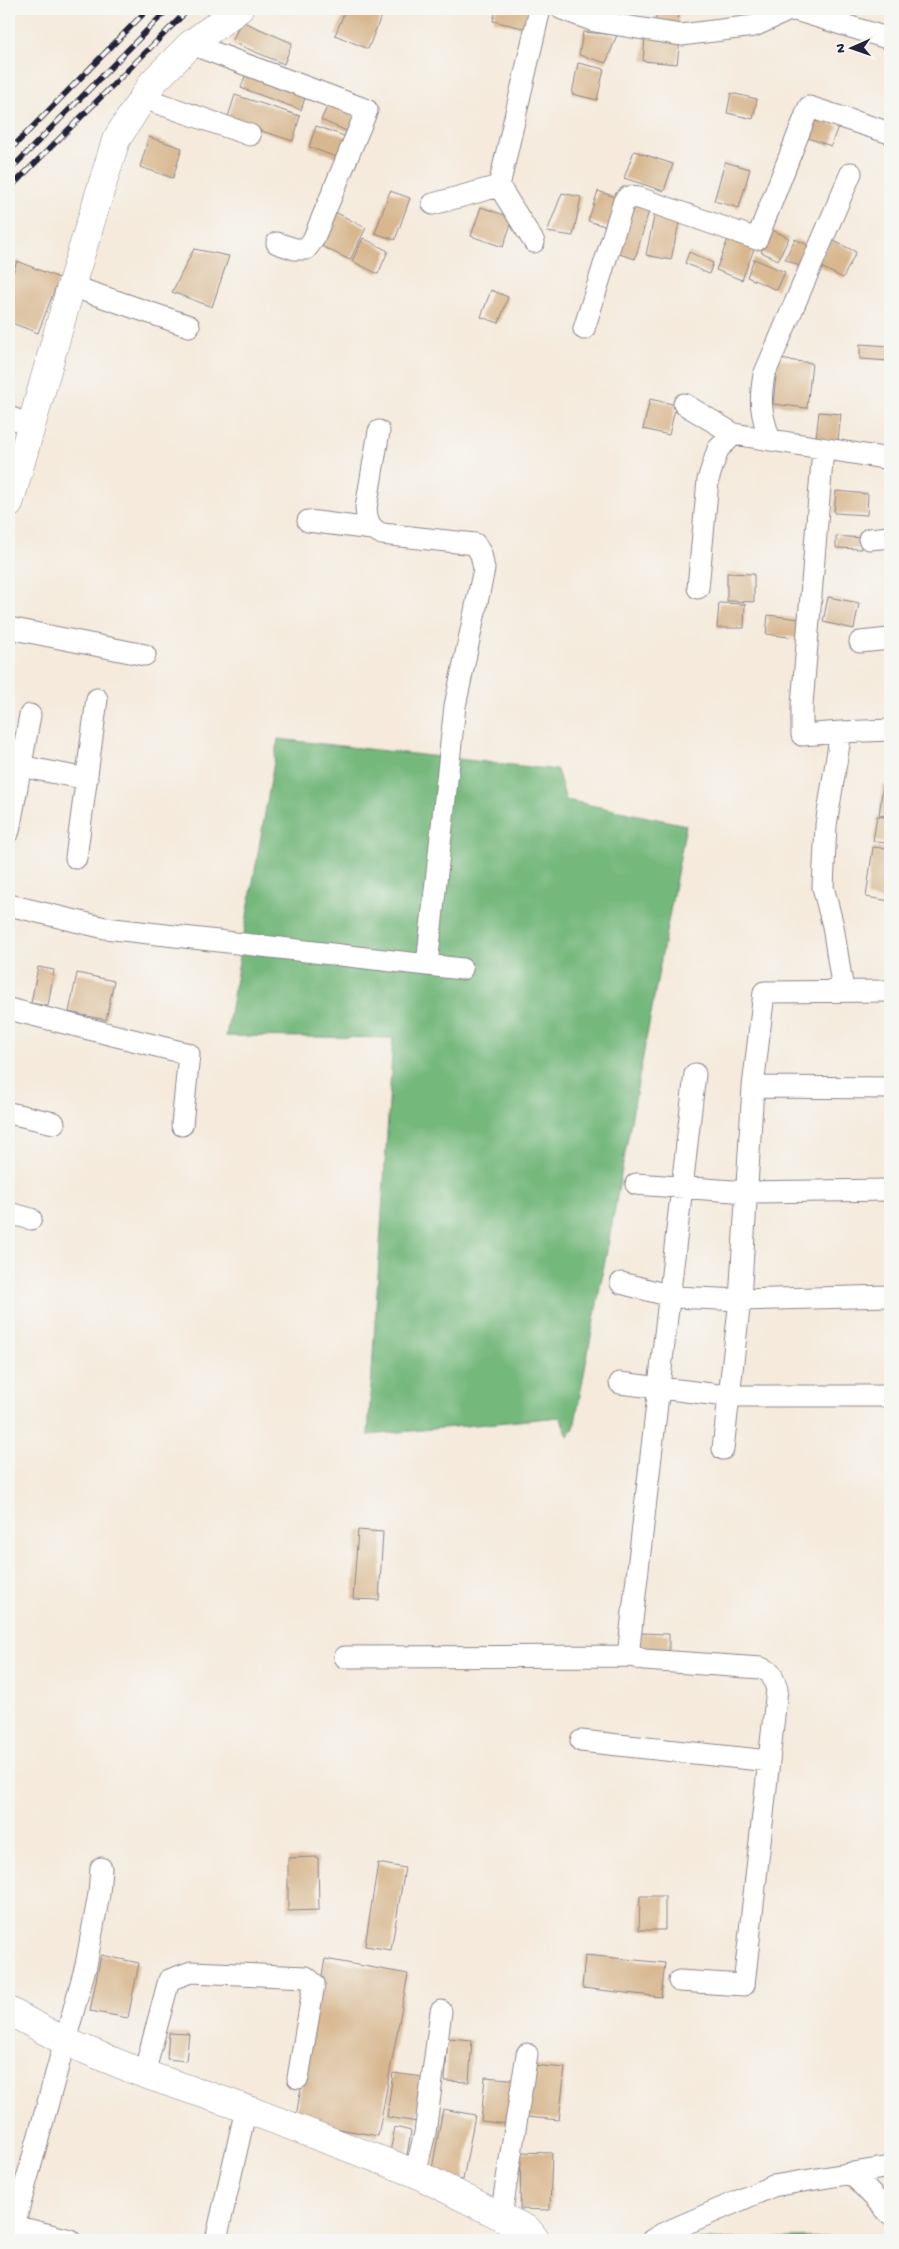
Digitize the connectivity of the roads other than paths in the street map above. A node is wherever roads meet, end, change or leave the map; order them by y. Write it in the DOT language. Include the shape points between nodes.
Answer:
graph roads {
  1 [pos="239,9"];
  2 [pos="540,9"];
  3 [pos="562,9"];
  4 [pos="792,9"];
  5 [pos="890,39"];
  6 [pos="190,44"];
  7 [pos="143,98"];
  8 [pos="890,132"];
  9 [pos="250,135"];
  10 [pos="850,173"];
  11 [pos="499,186"];
  12 [pos="433,204"];
  13 [pos="534,242"];
  14 [pos="277,243"];
  15 [pos="71,286"];
  16 [pos="189,326"];
  17 [pos="584,329"];
  18 [pos="684,404"];
  19 [pos="19,421"];
  20 [pos="380,431"];
  21 [pos="734,434"];
  22 [pos="770,440"];
  23 [pos="823,449"];
  24 [pos="890,460"];
  25 [pos="10,493"];
  26 [pos="308,521"];
  27 [pos="372,529"];
  28 [pos="890,537"];
  29 [pos="869,539"];
  30 [pos="698,588"];
  31 [pos="9,628"];
  32 [pos="890,639"];
  33 [pos="860,642"];
  34 [pos="145,655"];
  35 [pos="97,699"];
  36 [pos="30,714"];
  37 [pos="890,730"];
  38 [pos="841,732"];
  39 [pos="15,765"];
  40 [pos="87,779"];
  41 [pos="9,831"];
  42 [pos="76,858"];
  43 [pos="9,905"];
  44 [pos="427,965"];
  45 [pos="462,970"];
  46 [pos="843,991"];
  47 [pos="890,991"];
  48 [pos="9,1009"];
  49 [pos="695,1074"];
  50 [pos="753,1087"];
  51 [pos="890,1088"];
  52 [pos="9,1114"];
  53 [pos="54,1123"];
  54 [pos="182,1125"];
  55 [pos="636,1184"];
  56 [pos="683,1188"];
  57 [pos="890,1190"];
  58 [pos="747,1192"];
  59 [pos="9,1213"];
  60 [pos="31,1219"];
  61 [pos="621,1283"];
  62 [pos="671,1296"];
  63 [pos="890,1296"];
  64 [pos="740,1300"];
  65 [pos="620,1383"];
  66 [pos="660,1388"];
  67 [pos="727,1396"];
  68 [pos="890,1396"];
  69 [pos="722,1449"];
  70 [pos="632,1656"];
  71 [pos="345,1657"];
  72 [pos="581,1741"];
  73 [pos="769,1761"];
  74 [pos="102,1868"];
  75 [pos="679,1981"];
  76 [pos="9,2011"];
  77 [pos="441,2011"];
  78 [pos="64,2041"];
  79 [pos="527,2054"];
  80 [pos="144,2074"];
  81 [pos="298,2078"];
  82 [pos="246,2110"];
  83 [pos="890,2167"];
  84 [pos="851,2173"];
  85 [pos="415,2174"];
  86 [pos="890,2214"];
  87 [pos="501,2216"];
  88 [pos="12,2233"];
  89 [pos="70,2240"];
  90 [pos="216,2240"];
  91 [pos="536,2240"];
  92 [pos="652,2240"];
  1 -- 6 [label="street"];
  2 -- 11 [label="street"];
  3 -- 4 [label="street" via="594,21 681,34 754,26"];
  4 -- 5 [label="street"];
  6 -- 7 [label="street" via="153,82"];
  6 -- 14 [label="street" via="367,110 313,240 306,249"];
  7 -- 9 [label="street"];
  7 -- 15 [label="street" via="116,140"];
  8 -- 17 [label="street" via="809,107 757,239 628,197 624,201"];
  10 -- 22 [label="street" via="764,375 761,412"];
  11 -- 12 [label="street"];
  11 -- 13 [label="street"];
  15 -- 16 [label="street"];
  15 -- 19 [label="street"];
  18 -- 21 [label="street"];
  19 -- 25 [label="street"];
  20 -- 27 [label="street" via="366,508"];
  21 -- 22 [label="street"];
  21 -- 30 [label="street" via="718,449 708,480"];
  22 -- 23 [label="street"];
  23 -- 24 [label="street"];
  23 -- 38 [label="street" via="802,734"];
  26 -- 27 [label="street"];
  27 -- 44 [label="street" via="382,534 475,544 484,569 455,706"];
  28 -- 29 [label="street"];
  31 -- 34 [label="street"];
  32 -- 33 [label="street"];
  35 -- 40 [label="street"];
  36 -- 39 [label="street"];
  37 -- 38 [label="street"];
  38 -- 46 [label="street" via="826,825 823,887"];
  39 -- 40 [label="street"];
  39 -- 41 [label="street"];
  40 -- 42 [label="street"];
  43 -- 44 [label="street" via="105,928"];
  44 -- 45 [label="street"];
  46 -- 47 [label="street"];
  46 -- 50 [label="street" via="764,992"];
  48 -- 54 [label="street" via="189,1054"];
  49 -- 56 [label="street"];
  50 -- 51 [label="street"];
  50 -- 58 [label="street"];
  52 -- 53 [label="street"];
  55 -- 56 [label="street"];
  56 -- 58 [label="street"];
  56 -- 62 [label="street"];
  57 -- 58 [label="street"];
  58 -- 64 [label="street"];
  59 -- 60 [label="street"];
  61 -- 62 [label="street"];
  62 -- 64 [label="street"];
  62 -- 66 [label="street"];
  63 -- 64 [label="street"];
  64 -- 67 [label="street"];
  65 -- 66 [label="street"];
  66 -- 67 [label="street"];
  66 -- 70 [label="street" via="629,1647"];
  67 -- 68 [label="street"];
  67 -- 69 [label="street"];
  70 -- 71 [label="street"];
  70 -- 73 [label="street" via="644,1660 761,1668 771,1673 777,1689"];
  72 -- 73 [label="street"];
  73 -- 75 [label="street" via="744,1985"];
  74 -- 78 [label="street" via="86,1965"];
  76 -- 78 [label="street"];
  77 -- 85 [label="street"];
  78 -- 80 [label="street"];
  78 -- 88 [label="street"];
  79 -- 87 [label="street"];
  80 -- 81 [label="street" via="169,1980 191,1972 306,1977 314,1984"];
  80 -- 82 [label="street"];
  82 -- 85 [label="street"];
  82 -- 90 [label="street"];
  83 -- 84 [label="street"];
  84 -- 86 [label="street"];
  84 -- 92 [label="street" via="772,2186"];
  85 -- 87 [label="street"];
  87 -- 91 [label="street" via="528,2230"];
  88 -- 89 [label="street"];
}
